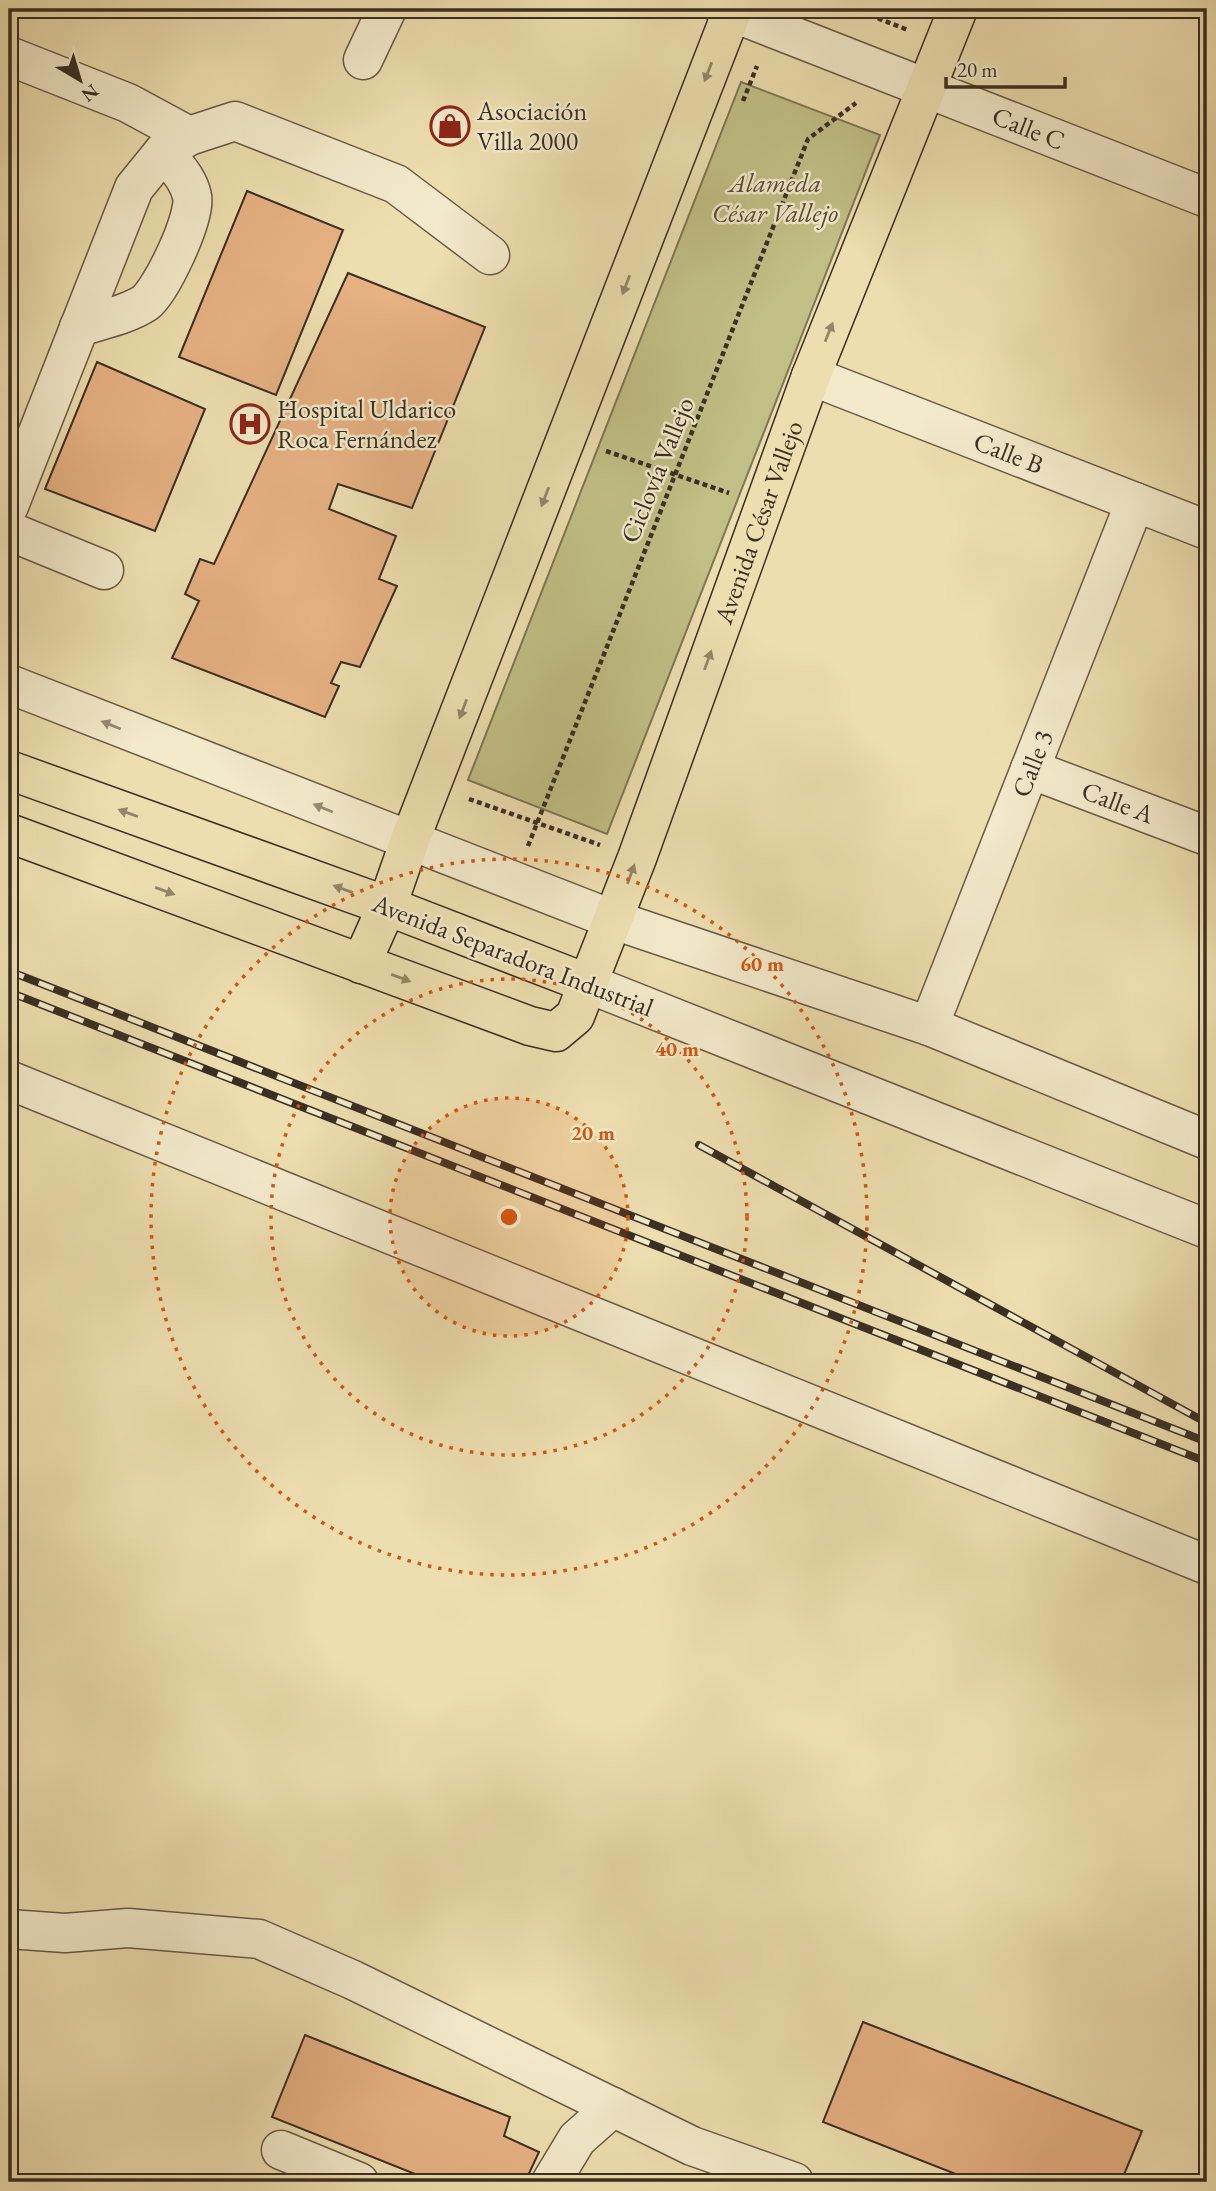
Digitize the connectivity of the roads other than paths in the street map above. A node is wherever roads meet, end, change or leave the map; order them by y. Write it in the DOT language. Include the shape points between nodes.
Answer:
graph roads {
  1 [pos="387,9"];
  2 [pos="958,9"];
  3 [pos="730,10"];
  4 [pos="9,57"];
  5 [pos="363,60"];
  6 [pos="910,81"];
  7 [pos="177,144"];
  8 [pos="1207,198"];
  9 [pos="490,255"];
  10 [pos="79,327"];
  11 [pos="811,376"];
  12 [pos="1135,502"];
  13 [pos="9,506"];
  14 [pos="1207,530"];
  15 [pos="9,531"];
  16 [pos="104,570"];
  17 [pos="9,684"];
  18 [pos="1030,769"];
  19 [pos="9,770"];
  20 [pos="9,833"];
  21 [pos="1207,836"];
  22 [pos="410,840"];
  23 [pos="387,906"];
  24 [pos="614,920"];
  25 [pos="361,964"];
  26 [pos="589,984"];
  27 [pos="929,1027"];
  28 [pos="9,1080"];
  29 [pos="1207,1140"];
  30 [pos="1207,1229"];
  31 [pos="1207,1565"];
  32 [pos="9,1929"];
  33 [pos="613,2107"];
  34 [pos="281,2150"];
  35 [pos="359,2182"];
  36 [pos="551,2182"];
  37 [pos="794,2182"];
  1 -- 5 [label="street"];
  2 -- 6 [label="main road, Avenida César Vallejo"];
  3 -- 6 [label="street, Calle C"];
  3 -- 22 [label="main road, one-way"];
  4 -- 7 [label="street" via="128,103"];
  6 -- 8 [label="street, Calle C"];
  11 -- 6 [label="main road, Avenida César Vallejo, one-way"];
  7 -- 9 [label="street" via="235,121 396,184"];
  7 -- 10 [label="street" via="134,188"];
  7 -- 10 [label="street" via="194,200 190,221 155,292 145,302"];
  10 -- 13 [label="street"];
  11 -- 12 [label="street, Calle B"];
  24 -- 11 [label="main road, Avenida César Vallejo, one-way"];
  12 -- 14 [label="street, Calle B"];
  12 -- 18 [label="street, Calle 3"];
  15 -- 16 [label="street"];
  22 -- 17 [label="street, one-way"];
  18 -- 21 [label="street, Calle A"];
  18 -- 27 [label="street, Calle 3"];
  23 -- 19 [label="main road, Avenida Separadora Industrial, one-way"];
  20 -- 25 [label="main road, one-way"];
  22 -- 23 [label="main road"];
  22 -- 24 [label="street"];
  23 -- 25 [label="main road"];
  23 -- 26 [label="main road, Avenida Separadora Industrial"];
  24 -- 26 [label="main road, Avenida César Vallejo"];
  24 -- 27 [label="street"];
  25 -- 26 [label="main road, Avenida César Vallejo, one-way" via="556,1032 575,1016"];
  26 -- 30 [label="street, Avenida Separadora Industrial"];
  27 -- 29 [label="street"];
  28 -- 31 [label="street"];
  32 -- 33 [label="street" via="65,1933 128,1928 259,1939 354,1980"];
  33 -- 36 [label="street" via="577,2139"];
  33 -- 37 [label="street" via="692,2146"];
  34 -- 35 [label="street"];
}
